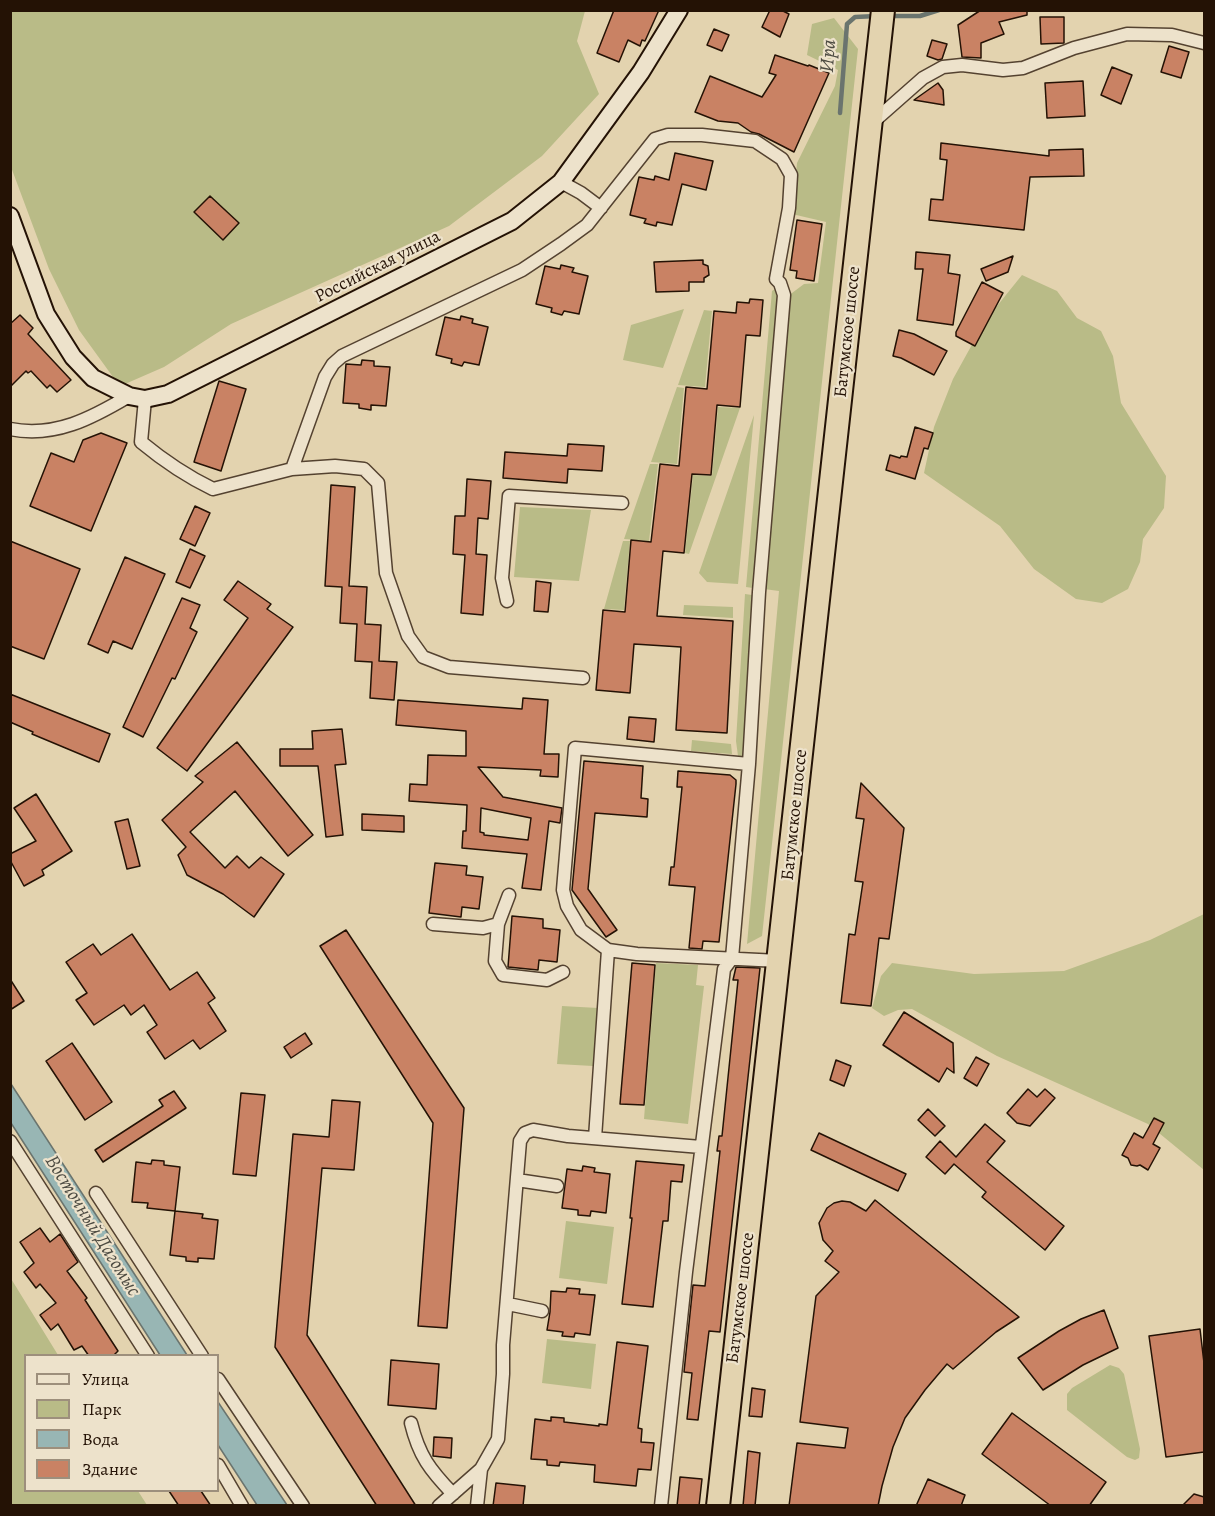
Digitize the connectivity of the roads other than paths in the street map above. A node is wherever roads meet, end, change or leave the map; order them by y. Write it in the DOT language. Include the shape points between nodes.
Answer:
graph roads {
  1 [pos="679,10"];
  2 [pos="883,10"];
  3 [pos="1204,43"];
  4 [pos="871,124"];
  5 [pos="561,182"];
  6 [pos="601,208"];
  7 [pos="10,216"];
  8 [pos="137,398"];
  9 [pos="10,429"];
  10 [pos="292,469"];
  11 [pos="622,503"];
  12 [pos="507,601"];
  13 [pos="583,678"];
  14 [pos="749,764"];
  15 [pos="509,895"];
  16 [pos="433,924"];
  17 [pos="498,924"];
  18 [pos="608,950"];
  19 [pos="732,958"];
  20 [pos="779,961"];
  21 [pos="563,972"];
  22 [pos="595,1138"];
  23 [pos="10,1141"];
  24 [pos="701,1147"];
  25 [pos="517,1180"];
  26 [pos="557,1186"];
  27 [pos="96,1192"];
  28 [pos="508,1304"];
  29 [pos="542,1311"];
  30 [pos="147,1354"];
  31 [pos="200,1354"];
  32 [pos="219,1380"];
  33 [pos="411,1423"];
  34 [pos="219,1467"];
  35 [pos="481,1468"];
  36 [pos="453,1494"];
  37 [pos="242,1506"];
  38 [pos="303,1506"];
  39 [pos="439,1506"];
  40 [pos="477,1506"];
  41 [pos="661,1506"];
  42 [pos="718,1506"];
  1 -- 5 [label="main road, Российская улица" via="641,72"];
  2 -- 4 [label="highway, Батумское шоссе"];
  3 -- 4 [label="street" via="1172,35 1127,34 1074,48 1023,68 943,67 923,78"];
  4 -- 20 [label="highway, Батумское шоссе"];
  5 -- 6 [label="street"];
  5 -- 8 [label="main road, Российская улица" via="503,226 168,394"];
  6 -- 10 [label="street" via="587,225 522,270 342,356 326,377"];
  6 -- 14 [label="street" via="643,152 655,139 668,135 754,141 782,159 791,175 776,279 784,295"];
  7 -- 8 [label="main road" via="46,314 73,357 93,378"];
  8 -- 9 [label="street, Российская улица" via="74,425 49,431"];
  8 -- 10 [label="street" via="141,442 184,475 213,489"];
  10 -- 13 [label="street" via="364,469 378,483 386,573 408,636 423,657 449,668"];
  11 -- 12 [label="street" via="508,496 502,578"];
  14 -- 18 [label="street" via="575,748 563,890 581,930"];
  14 -- 19 [label="street"];
  15 -- 17 [label="street"];
  16 -- 17 [label="street" via="483,928"];
  17 -- 21 [label="street" via="495,961 503,975 547,980"];
  18 -- 19 [label="street"];
  18 -- 22 [label="street"];
  19 -- 20 [label="street"];
  19 -- 24 [label="street" via="724,969"];
  20 -- 42 [label="highway, Батумское шоссе"];
  22 -- 24 [label="street"];
  22 -- 25 [label="street" via="533,1130 525,1133 520,1141"];
  23 -- 30 [label="street"];
  24 -- 41 [label="street"];
  25 -- 26 [label="street"];
  25 -- 28 [label="street"];
  27 -- 31 [label="street"];
  28 -- 29 [label="street"];
  28 -- 35 [label="street" via="498,1439"];
  32 -- 38 [label="street"];
  33 -- 36 [label="street" via="416,1445 432,1473"];
  34 -- 37 [label="street"];
  35 -- 36 [label="street"];
  35 -- 40 [label="street"];
  36 -- 39 [label="street"];
}
